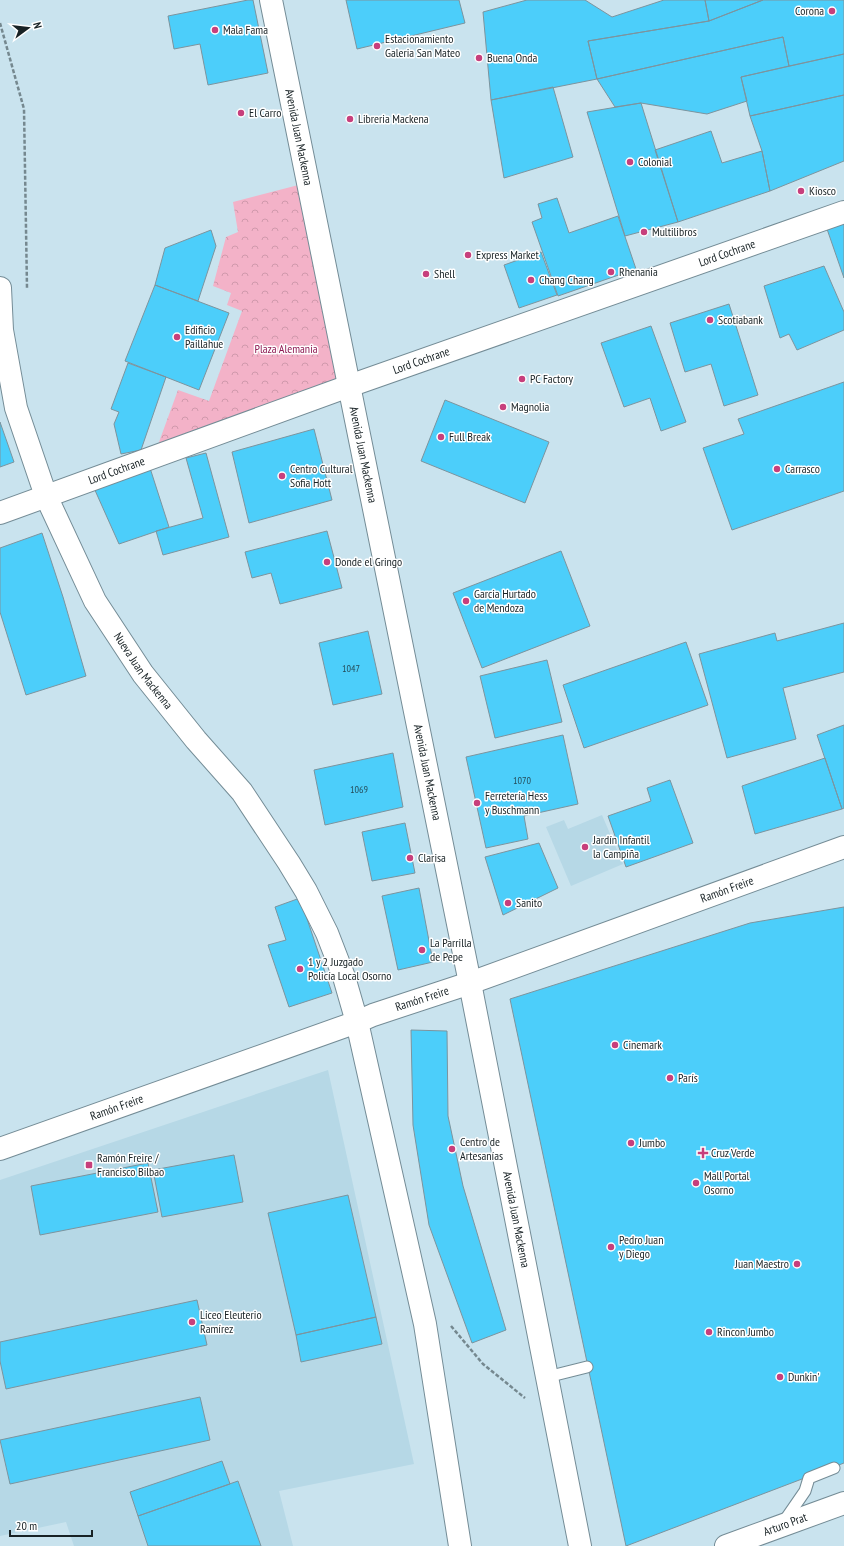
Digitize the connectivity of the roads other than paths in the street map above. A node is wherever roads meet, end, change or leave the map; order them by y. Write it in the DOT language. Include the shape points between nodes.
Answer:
graph roads {
  1 [pos="271,0"];
  2 [pos="844,212"];
  3 [pos="0,288"];
  4 [pos="349,386"];
  5 [pos="46,496"];
  6 [pos="0,513"];
  7 [pos="844,848"];
  8 [pos="470,983"];
  9 [pos="357,1022"];
  10 [pos="0,1150"];
  11 [pos="587,1367"];
  12 [pos="547,1377"];
  13 [pos="834,1468"];
  14 [pos="844,1503"];
  15 [pos="758,1535"];
  16 [pos="460,1546"];
  17 [pos="580,1546"];
  18 [pos="726,1546"];
  1 -- 4 [label="main road, Avenida Juan Mackenna"];
  2 -- 4 [label="main road, Lord Cochrane"];
  3 -- 5 [label="main road, Nueva Juan Mackenna" via="2,330 16,408"];
  4 -- 5 [label="main road, Lord Cochrane"];
  4 -- 8 [label="main road, Avenida Juan Mackenna"];
  5 -- 6 [label="main road, Lord Cochrane"];
  5 -- 9 [label="main road, Nueva Juan Mackenna" via="95,601 143,674 242,792 293,869 327,933 344,977"];
  7 -- 8 [label="main road, Ramón Freire"];
  8 -- 9 [label="main road, Ramón Freire"];
  8 -- 12 [label="main road, Avenida Juan Mackenna"];
  9 -- 10 [label="main road, Ramón Freire"];
  9 -- 16 [label="main road" via="425,1324"];
  11 -- 12 [label="lane"];
  12 -- 17 [label="main road, Avenida Juan Mackenna"];
  13 -- 15 [label="lane" via="809,1478 805,1491 786,1520"];
  14 -- 15 [label="main road, Arturo Prat"];
  15 -- 18 [label="main road, Arturo Prat"];
}
